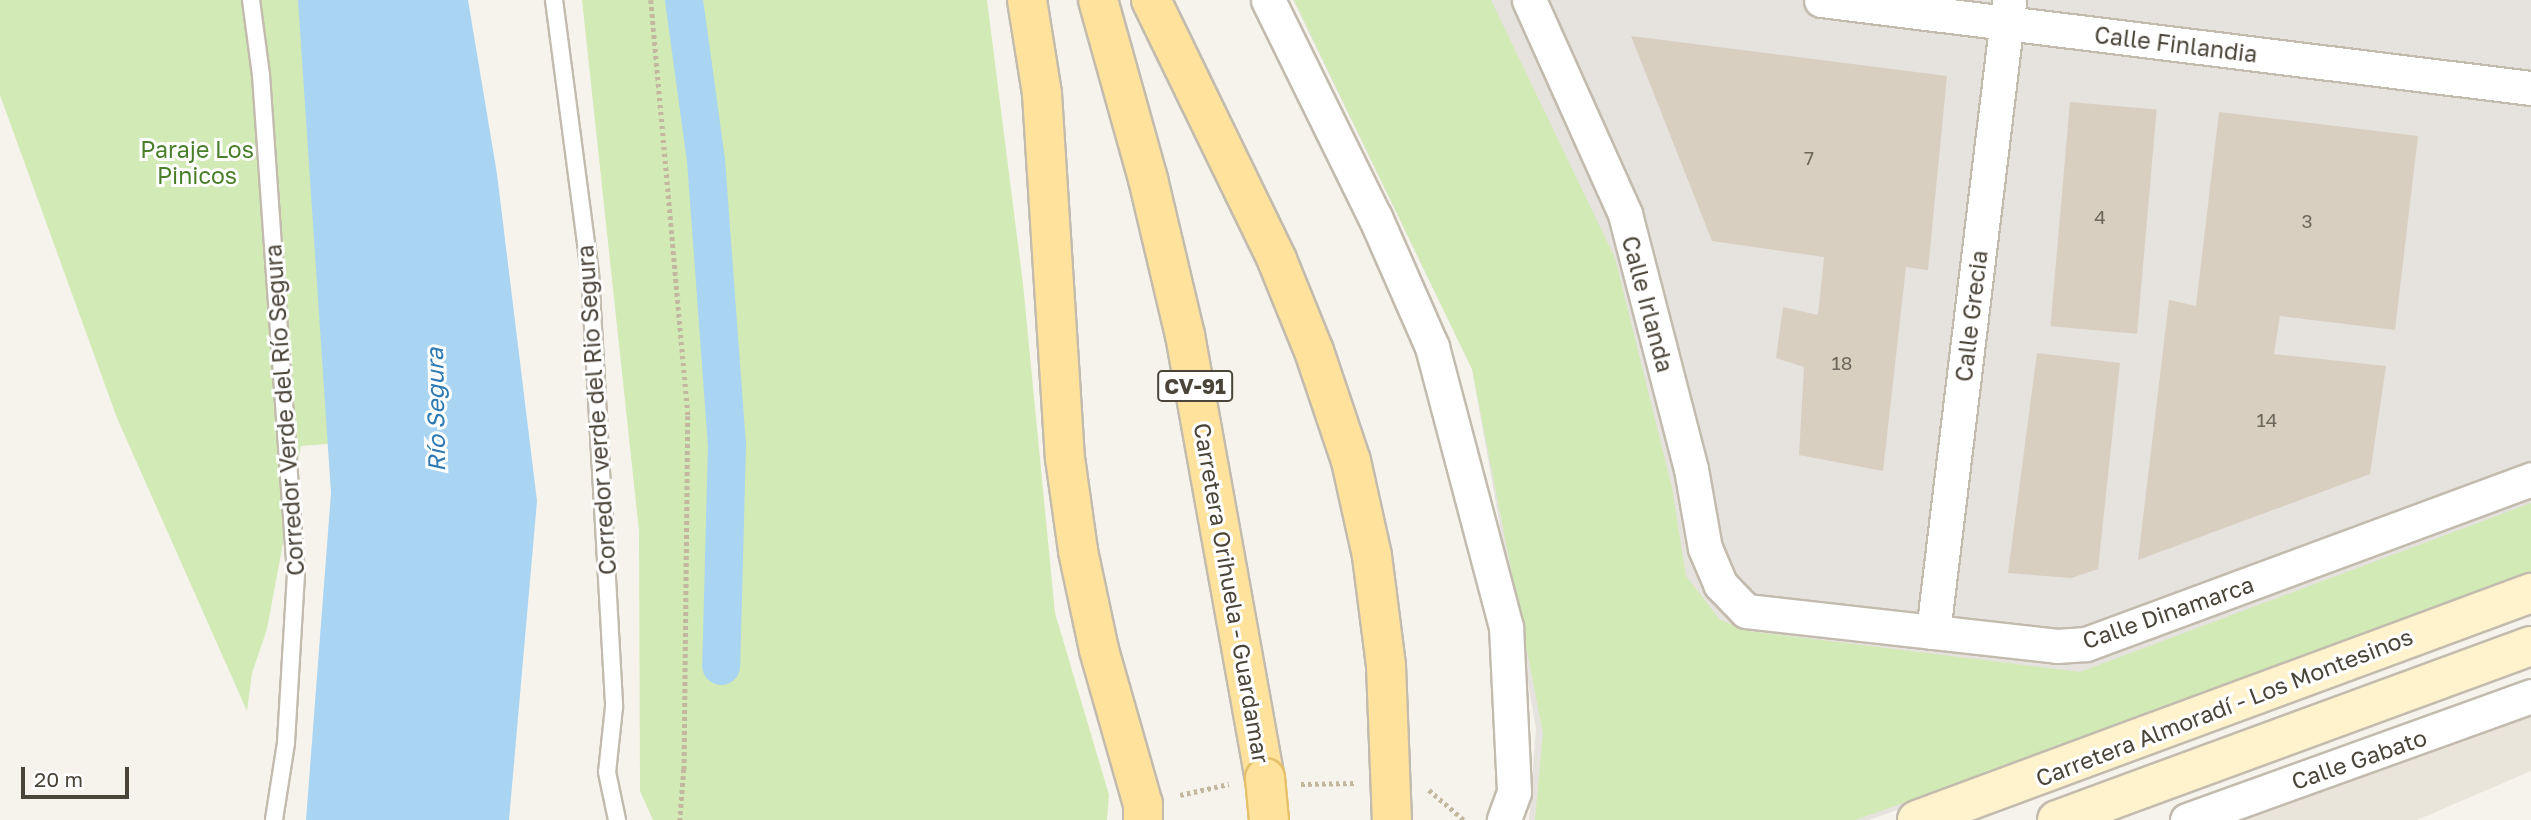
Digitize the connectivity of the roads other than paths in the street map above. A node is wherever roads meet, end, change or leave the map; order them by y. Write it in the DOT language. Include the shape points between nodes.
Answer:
graph roads {
  1 [pos="251,0"];
  2 [pos="554,0"];
  3 [pos="1027,0"];
  4 [pos="1098,0"];
  5 [pos="1151,0"];
  6 [pos="1268,0"];
  7 [pos="1529,0"];
  8 [pos="1821,0"];
  9 [pos="2008,11"];
  10 [pos="2531,88"];
  11 [pos="2531,478"];
  12 [pos="2531,593"];
  13 [pos="1746,611"];
  14 [pos="1933,632"];
  15 [pos="2531,646"];
  16 [pos="2531,696"];
  17 [pos="274,820"];
  18 [pos="617,820"];
  19 [pos="1143,820"];
  20 [pos="1269,820"];
  21 [pos="1392,820"];
  22 [pos="1504,820"];
  23 [pos="1917,820"];
  24 [pos="2057,820"];
  25 [pos="2187,820"];
  1 -- 17 [label="lane, Corredor Verde del Río Segura" via="261,75 296,574 286,743"];
  2 -- 18 [label="lane, Corredor verde del Rio Segura" via="590,274 614,706 607,772"];
  3 -- 19 [label="main road" via="1042,94 1065,458 1078,551 1099,650 1143,804"];
  4 -- 20 [label="main road, Carretera Orihuela - Guardamar / CV-91, bridge" via="1148,178 1185,335"];
  5 -- 21 [label="main road" via="1277,260 1351,461 1372,556 1387,666"];
  6 -- 22 [label="street" via="1375,217 1432,347 1506,627 1514,792"];
  7 -- 13 [label="street, Calle Irlanda" via="1625,214 1691,469 1704,548 1720,584"];
  8 -- 9 [label="street, Calle Finlandia"];
  9 -- 10 [label="street, Calle Finlandia"];
  9 -- 14 [label="street, Calle Grecia"];
  11 -- 14 [label="street, Calle Dinamarca" via="2086,644 2057,646"];
  12 -- 23 [label="main road, Carretera Almoradí - Los Montesinos"];
  13 -- 14 [label="street, Calle Dinamarca"];
  15 -- 24 [label="main road, Carretera Almoradí - Los Montesinos"];
  16 -- 25 [label="street, Calle Gabato"];
}
